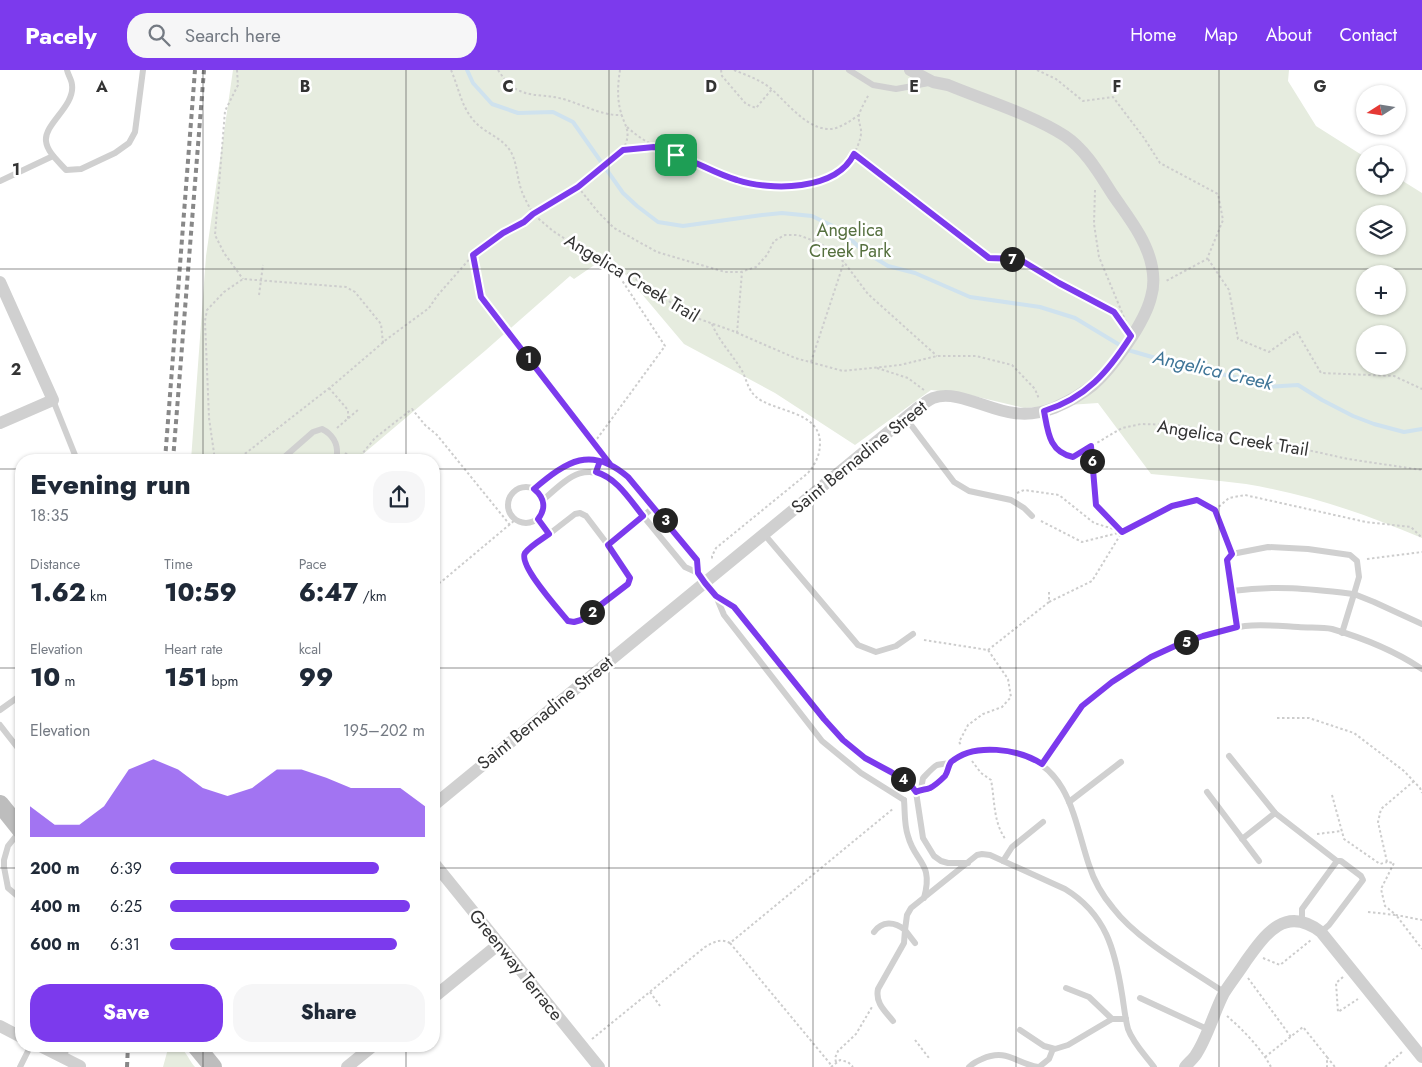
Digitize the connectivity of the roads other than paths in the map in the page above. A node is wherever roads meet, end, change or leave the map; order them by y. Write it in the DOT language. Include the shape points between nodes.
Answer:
graph roads {
  1 [pos="67,70"];
  2 [pos="143,70"];
  3 [pos="849,70"];
  4 [pos="910,70"];
  5 [pos="933,82"];
  6 [pos="53,156"];
  7 [pos="0,181"];
  8 [pos="0,282"];
  9 [pos="53,400"];
  10 [pos="906,417"];
  11 [pos="0,423"];
  12 [pos="75,454"];
  13 [pos="288,454"];
  14 [pos="337,454"];
  15 [pos="600,461"];
  16 [pos="596,472"];
  17 [pos="534,489"];
  18 [pos="543,500"];
  19 [pos="654,507"];
  20 [pos="643,516"];
  21 [pos="1032,516"];
  22 [pos="538,519"];
  23 [pos="549,534"];
  24 [pos="764,534"];
  25 [pos="608,545"];
  26 [pos="701,578"];
  27 [pos="1232,591"];
  28 [pos="1354,594"];
  29 [pos="716,596"];
  30 [pos="1422,624"];
  31 [pos="1237,627"];
  32 [pos="1342,633"];
  33 [pos="913,634"];
  34 [pos="1422,669"];
  35 [pos="15,699"];
  36 [pos="0,710"];
  37 [pos="0,725"];
  38 [pos="15,744"];
  39 [pos="1229,756"];
  40 [pos="1121,762"];
  41 [pos="950,763"];
  42 [pos="1042,764"];
  43 [pos="919,790"];
  44 [pos="1207,792"];
  45 [pos="440,800"];
  46 [pos="904,800"];
  47 [pos="1069,802"];
  48 [pos="1,807"];
  49 [pos="1274,814"];
  50 [pos="1043,822"];
  51 [pos="15,823"];
  52 [pos="15,837"];
  53 [pos="1242,839"];
  54 [pos="934,856"];
  55 [pos="1003,861"];
  56 [pos="1259,861"];
  57 [pos="1337,861"];
  58 [pos="968,863"];
  59 [pos="924,864"];
  60 [pos="440,870"];
  61 [pos="15,894"];
  62 [pos="924,898"];
  63 [pos="1302,921"];
  64 [pos="905,930"];
  65 [pos="874,932"];
  66 [pos="1322,932"];
  67 [pos="915,943"];
  68 [pos="499,944"];
  69 [pos="1066,988"];
  70 [pos="440,992"];
  71 [pos="1224,993"];
  72 [pos="1140,998"];
  73 [pos="1112,1019"];
  74 [pos="1126,1020"];
  75 [pos="893,1021"];
  76 [pos="0,1026"];
  77 [pos="1207,1029"];
  78 [pos="1020,1030"];
  79 [pos="15,1034"];
  80 [pos="1053,1049"];
  81 [pos="28,1052"];
  82 [pos="52,1052"];
  83 [pos="65,1052"];
  84 [pos="201,1052"];
  85 [pos="365,1052"];
  86 [pos="1422,1057"];
  87 [pos="64,1058"];
  88 [pos="80,1066"];
  89 [pos="20,1067"];
  90 [pos="213,1067"];
  91 [pos="347,1067"];
  92 [pos="599,1067"];
  93 [pos="968,1067"];
  94 [pos="1039,1067"];
  95 [pos="1154,1067"];
  96 [pos="1184,1067"];
  1 -- 6 [label="lane" via="72,94 46,134"];
  2 -- 6 [label="lane" via="134,132 129,143 81,169 66,170"];
  3 -- 5 [label="lane" via="873,85 896,88"];
  4 -- 5 [label="street, Saint Bernadine Street"];
  5 -- 10 [label="street, Saint Bernadine Street" via="1042,123 1066,136 1097,170 1142,240 1152,266 1153,289 1137,328 1118,357 1093,385 1068,401 1030,414 1012,413 948,396 934,398"];
  6 -- 7 [label="lane"];
  8 -- 9 [label="street"];
  9 -- 11 [label="street"];
  9 -- 12 [label="lane"];
  10 -- 21 [label="lane" via="954,482 969,491 1012,500"];
  10 -- 24 [label="street, Saint Bernadine Street"];
  13 -- 14 [label="lane" via="322,429 338,447"];
  15 -- 16 [label="lane"];
  15 -- 17 [label="lane" via="581,460 567,464"];
  15 -- 19 [label="lane" via="617,467"];
  16 -- 18 [label="lane" via="575,474"];
  16 -- 20 [label="lane" via="616,483"];
  17 -- 18 [label="lane"];
  17 -- 22 [label="lane" via="524,487 515,491 508,511 513,522 527,523"];
  18 -- 22 [label="lane" via="544,509"];
  19 -- 20 [label="lane"];
  19 -- 26 [label="lane" via="697,560"];
  20 -- 25 [label="lane"];
  20 -- 26 [label="lane" via="685,567"];
  22 -- 23 [label="lane"];
  23 -- 25 [label="lane" via="580,513 586,516"];
  23 -- 25 [label="lane" via="526,552 524,561 568,621 581,620 628,584 630,578"];
  24 -- 26 [label="street, Saint Bernadine Street" via="720,570"];
  24 -- 33 [label="lane" via="858,644 876,652 896,646"];
  26 -- 29 [label="lane"];
  26 -- 45 [label="street, Saint Bernadine Street"];
  27 -- 28 [label="lane" via="1290,587"];
  27 -- 28 [label="lane" via="1227,560 1232,554 1268,547 1350,555 1357,561 1359,577"];
  27 -- 31 [label="lane"];
  28 -- 30 [label="lane"];
  28 -- 32 [label="lane"];
  29 -- 43 [label="lane" via="734,607 843,740 865,758"];
  29 -- 46 [label="lane" via="724,615 822,741 861,773"];
  31 -- 32 [label="lane" via="1264,625 1330,629"];
  31 -- 42 [label="lane" via="1175,646 1112,682 1082,706"];
  32 -- 34 [label="lane" via="1374,644"];
  35 -- 36 [label="lane"];
  37 -- 38 [label="lane"];
  39 -- 49 [label="lane"];
  40 -- 47 [label="lane"];
  41 -- 42 [label="lane" via="966,752 997,750 1033,758"];
  41 -- 43 [label="lane" via="946,775 930,788"];
  41 -- 43 [label="lane" via="938,765 923,778"];
  42 -- 47 [label="lane"];
  43 -- 46 [label="lane"];
  43 -- 54 [label="lane" via="923,838"];
  44 -- 53 [label="lane"];
  46 -- 59 [label="lane" via="908,836"];
  47 -- 71 [label="lane" via="1096,883 1114,910 1144,938"];
  48 -- 51 [label="street"];
  49 -- 53 [label="lane"];
  49 -- 57 [label="lane"];
  50 -- 55 [label="lane" via="1012,847"];
  52 -- 61 [label="lane" via="8,846 4,860 8,888"];
  53 -- 56 [label="lane"];
  54 -- 58 [label="lane" via="948,864"];
  54 -- 59 [label="lane"];
  55 -- 58 [label="lane" via="982,854"];
  55 -- 74 [label="lane" via="1066,889 1095,916 1113,949"];
  57 -- 63 [label="lane" via="1302,909"];
  57 -- 66 [label="lane" via="1363,880"];
  58 -- 62 [label="lane"];
  59 -- 62 [label="lane" via="927,879"];
  60 -- 68 [label="street, Greenway Terrace"];
  62 -- 64 [label="lane" via="908,912"];
  63 -- 66 [label="street"];
  63 -- 71 [label="street" via="1291,920 1270,930"];
  64 -- 65 [label="lane" via="890,923"];
  64 -- 67 [label="lane"];
  64 -- 75 [label="lane" via="904,943 878,989 879,1003"];
  66 -- 86 [label="street"];
  68 -- 70 [label="street"];
  68 -- 92 [label="street, Greenway Terrace"];
  69 -- 73 [label="lane" via="1089,997"];
  71 -- 77 [label="street"];
  72 -- 77 [label="lane"];
  73 -- 74 [label="lane"];
  73 -- 80 [label="lane" via="1068,1046"];
  74 -- 95 [label="lane" via="1135,1042"];
  76 -- 79 [label="street"];
  77 -- 96 [label="street" via="1195,1055"];
  78 -- 80 [label="lane"];
  80 -- 94 [label="lane" via="1049,1059"];
  81 -- 89 [label="lane"];
  82 -- 87 [label="street"];
  83 -- 87 [label="lane"];
  84 -- 90 [label="street"];
  85 -- 91 [label="street"];
  87 -- 88 [label="street"];
  93 -- 94 [label="lane" via="996,1054"];
}
